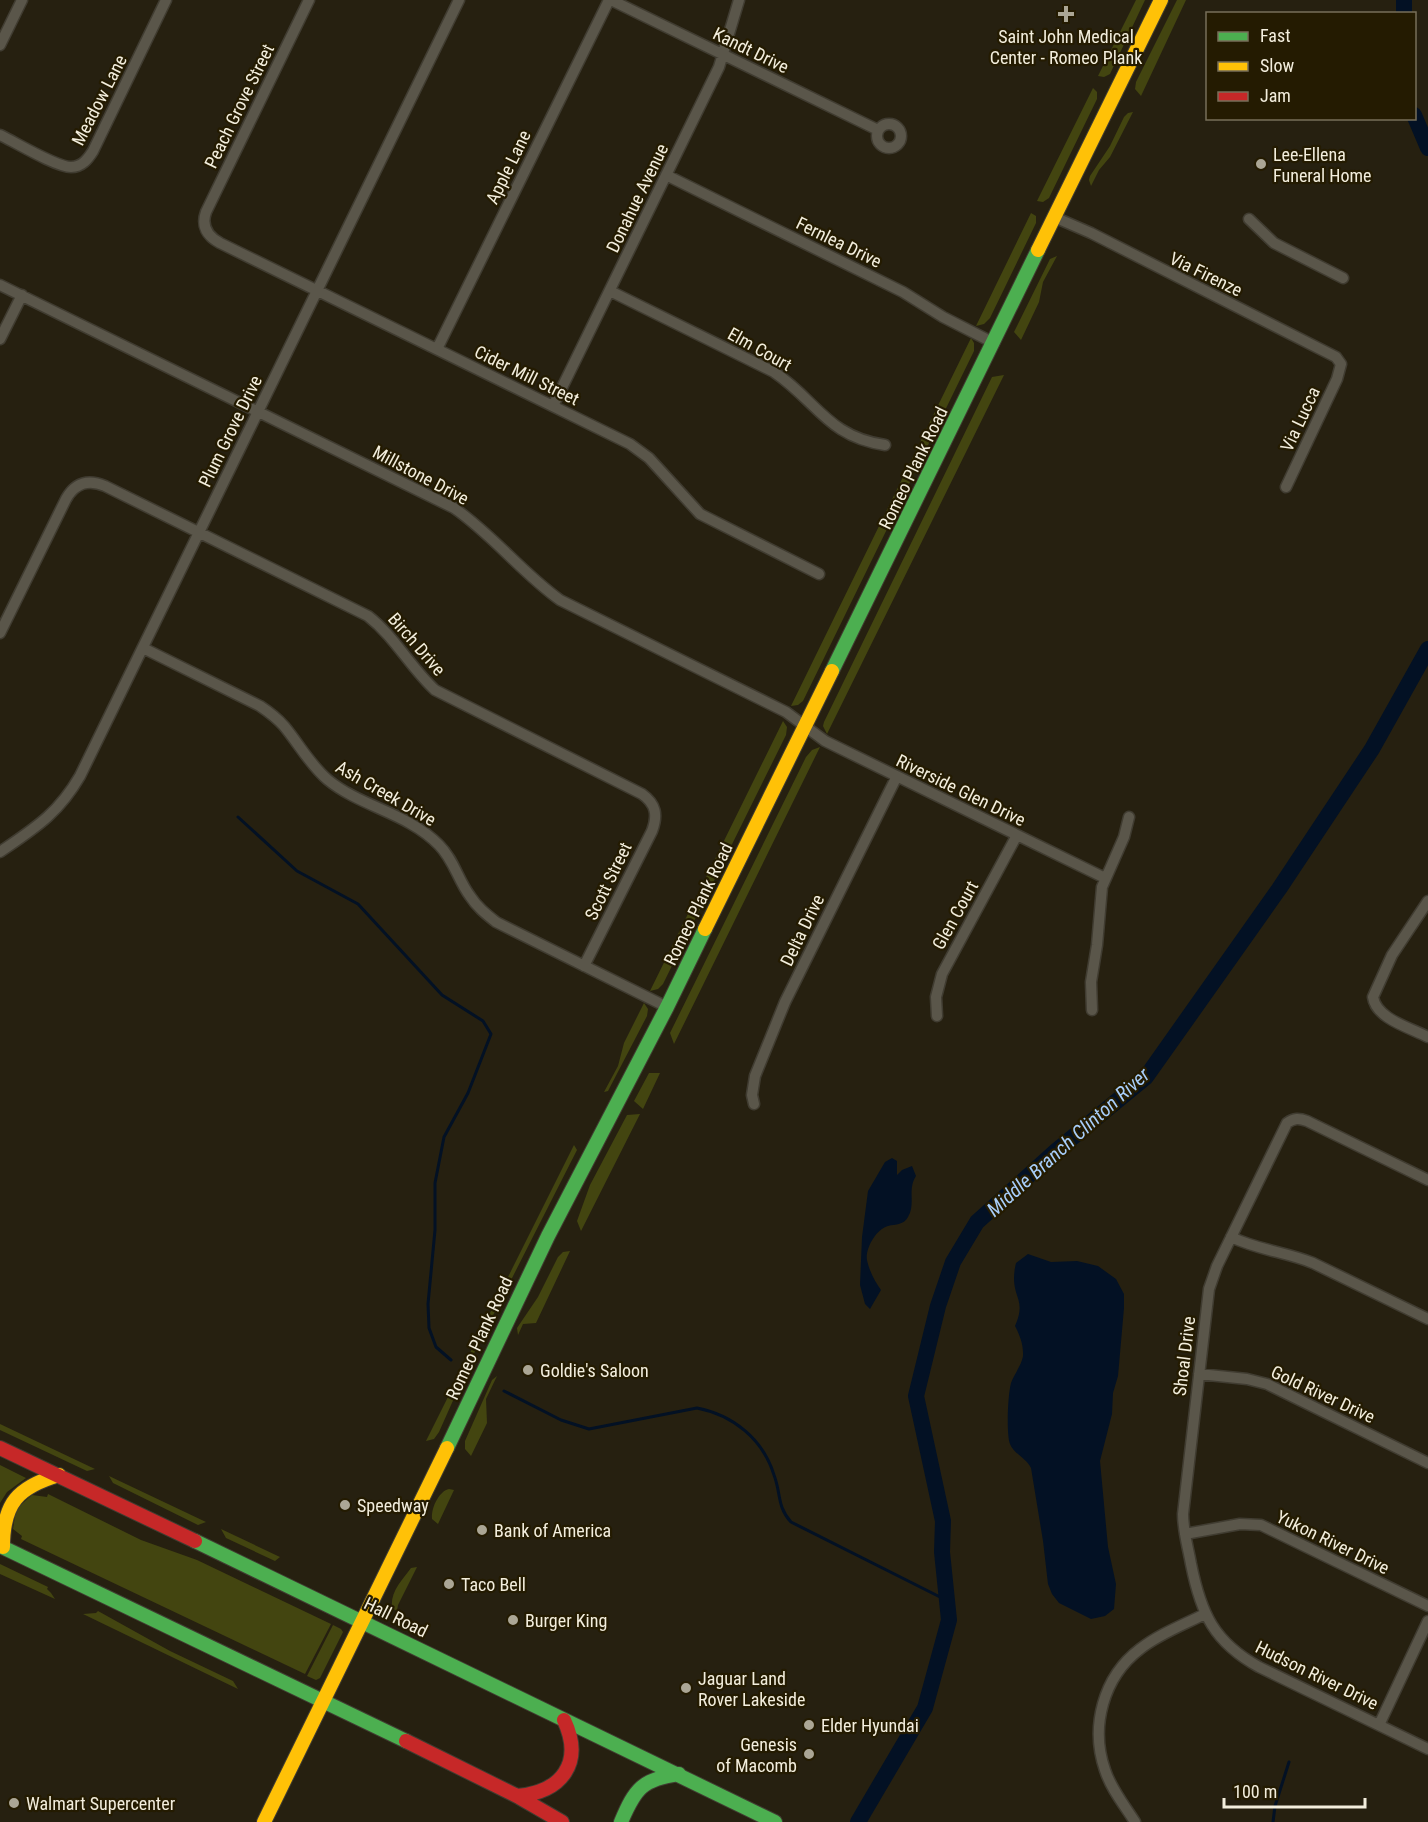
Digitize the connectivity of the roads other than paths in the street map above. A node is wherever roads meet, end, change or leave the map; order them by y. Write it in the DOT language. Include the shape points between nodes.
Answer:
graph roads {
  1 [pos="22,0"];
  2 [pos="166,0"];
  3 [pos="309,0"];
  4 [pos="459,0"];
  5 [pos="610,0"];
  6 [pos="739,0"];
  7 [pos="1161,0"];
  8 [pos="0,45"];
  9 [pos="724,56"];
  10 [pos="878,130"];
  11 [pos="0,135"];
  12 [pos="666,175"];
  13 [pos="1054,218"];
  14 [pos="1249,219"];
  15 [pos="205,228"];
  16 [pos="1343,278"];
  17 [pos="0,285"];
  18 [pos="317,291"];
  19 [pos="610,291"];
  20 [pos="22,295"];
  21 [pos="0,339"];
  22 [pos="994,343"];
  23 [pos="437,349"];
  24 [pos="1341,364"];
  25 [pos="553,406"];
  26 [pos="257,412"];
  27 [pos="885,445"];
  28 [pos="1286,487"];
  29 [pos="198,532"];
  30 [pos="819,574"];
  31 [pos="0,633"];
  32 [pos="143,648"];
  33 [pos="806,727"];
  34 [pos="897,776"];
  35 [pos="655,809"];
  36 [pos="1129,817"];
  37 [pos="1017,835"];
  38 [pos="0,852"];
  39 [pos="1105,878"];
  40 [pos="1428,901"];
  41 [pos="584,966"];
  42 [pos="668,1007"];
  43 [pos="1092,1010"];
  44 [pos="936,1016"];
  45 [pos="1428,1037"];
  46 [pos="754,1104"];
  47 [pos="1428,1180"];
  48 [pos="1231,1238"];
  49 [pos="1428,1319"];
  50 [pos="1199,1374"];
  51 [pos="0,1448"];
  52 [pos="1428,1462"];
  53 [pos="58,1476"];
  54 [pos="1185,1534"];
  55 [pos="2,1547"];
  56 [pos="1428,1606"];
  57 [pos="1205,1614"];
  58 [pos="364,1621"];
  59 [pos="1428,1621"];
  60 [pos="324,1701"];
  61 [pos="564,1720"];
  62 [pos="1379,1725"];
  63 [pos="1428,1749"];
  64 [pos="679,1774"];
  65 [pos="517,1796"];
  66 [pos="264,1822"];
  67 [pos="562,1822"];
  68 [pos="621,1822"];
  69 [pos="775,1822"];
  70 [pos="1136,1822"];
  1 -- 8 [label="street"];
  2 -- 11 [label="street, Meadow Lane" via="93,151 84,162 77,166 62,165"];
  3 -- 15 [label="street, Peach Grove Street" via="206,212"];
  4 -- 18 [label="street, Plum Grove Drive"];
  5 -- 9 [label="street, Kandt Drive"];
  5 -- 23 [label="street, Apple Lane"];
  6 -- 9 [label="street, Donahue Avenue"];
  7 -- 13 [label="main road, Romeo Plank Road"];
  9 -- 10 [label="street, Kandt Drive"];
  9 -- 12 [label="street, Donahue Avenue"];
  12 -- 19 [label="street, Donahue Avenue"];
  12 -- 22 [label="street, Fernlea Drive" via="903,292"];
  13 -- 22 [label="main road, Romeo Plank Road"];
  13 -- 24 [label="street, Via Firenze" via="1331,354"];
  14 -- 16 [label="street" via="1274,243"];
  15 -- 18 [label="street, Cider Mill Street" via="214,240"];
  17 -- 20 [label="street, Millstone Drive"];
  18 -- 23 [label="street, Cider Mill Street"];
  18 -- 26 [label="street, Plum Grove Drive"];
  19 -- 25 [label="street, Donahue Avenue"];
  19 -- 27 [label="street, Elm Court" via="774,372 839,430 862,441"];
  20 -- 21 [label="street"];
  20 -- 26 [label="street, Millstone Drive"];
  22 -- 33 [label="main road, Romeo Plank Road"];
  23 -- 25 [label="street, Cider Mill Street"];
  24 -- 28 [label="street, Via Lucca"];
  25 -- 30 [label="street, Cider Mill Street" via="641,451 705,517"];
  26 -- 29 [label="street, Plum Grove Drive"];
  26 -- 33 [label="street, Millstone Drive" via="454,508 560,600 786,712"];
  29 -- 31 [label="street, Birch Drive" via="98,483 82,483 66,499"];
  29 -- 32 [label="street, Plum Grove Drive"];
  29 -- 35 [label="street, Birch Drive" via="368,616 389,634 435,690 642,794"];
  32 -- 38 [label="street, Plum Grove Drive" via="72,790 52,815"];
  32 -- 41 [label="street, Ash Creek Drive" via="266,710 283,724 328,780 406,820 438,844 469,896 486,914"];
  33 -- 34 [label="street, Riverside Glen Drive" via="825,741"];
  33 -- 42 [label="main road, Romeo Plank Road"];
  34 -- 37 [label="street, Riverside Glen Drive"];
  34 -- 46 [label="street, Delta Drive" via="785,1002 755,1076"];
  35 -- 41 [label="street, Scott Street" via="652,831"];
  36 -- 39 [label="street"];
  37 -- 39 [label="street, Riverside Glen Drive"];
  37 -- 44 [label="street, Glen Court" via="942,974"];
  39 -- 43 [label="street" via="1091,982"];
  40 -- 45 [label="street" via="1392,955 1375,990 1374,1004 1385,1015"];
  41 -- 42 [label="street, Ash Creek Drive"];
  42 -- 58 [label="main road, Romeo Plank Road" via="548,1236"];
  47 -- 48 [label="street, Shoal Drive" via="1307,1121 1293,1119 1283,1128"];
  48 -- 49 [label="street" via="1313,1263"];
  48 -- 50 [label="street, Shoal Drive" via="1209,1289"];
  50 -- 52 [label="street, Gold River Drive" via="1267,1384"];
  50 -- 54 [label="street, Shoal Drive" via="1184,1506"];
  51 -- 53 [label="main road, Hall Road"];
  53 -- 55 [label="main road" via="30,1484 12,1497 1,1523"];
  53 -- 58 [label="main road, Hall Road"];
  54 -- 56 [label="street, Yukon River Drive" via="1240,1524 1261,1525"];
  54 -- 57 [label="street, Shoal Drive"];
  55 -- 60 [label="main road"];
  57 -- 62 [label="street, Hudson River Drive" via="1222,1640 1239,1655"];
  57 -- 70 [label="street" via="1138,1650 1114,1677 1103,1702 1098,1726 1102,1760 1110,1783"];
  58 -- 60 [label="main road, Romeo Plank Road"];
  58 -- 61 [label="main road, Hall Road"];
  59 -- 62 [label="street"];
  60 -- 65 [label="main road"];
  60 -- 66 [label="main road, Romeo Plank Road"];
  61 -- 64 [label="main road, Hall Road"];
  61 -- 65 [label="main road" via="573,1747 562,1777 543,1791"];
  62 -- 63 [label="street, Hudson River Drive"];
  64 -- 68 [label="main road" via="646,1780 633,1794"];
  64 -- 69 [label="main road, Hall Road"];
  65 -- 67 [label="main road"];
}
